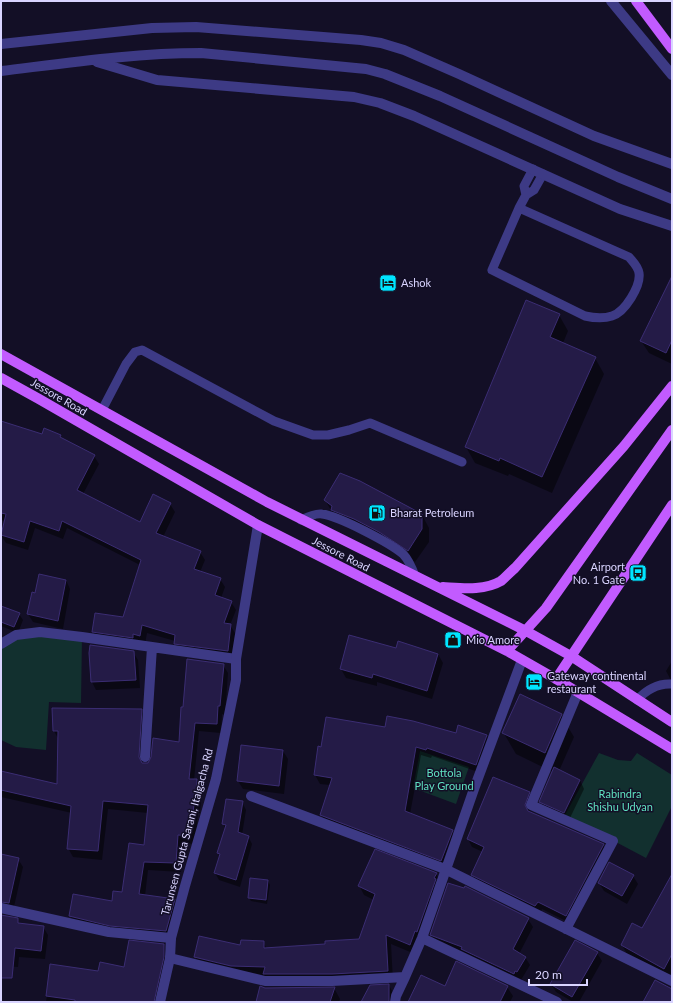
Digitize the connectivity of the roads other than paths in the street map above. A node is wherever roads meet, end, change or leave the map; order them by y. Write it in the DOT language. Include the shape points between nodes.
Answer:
graph roads {
  1 [pos="611,1"];
  2 [pos="636,1"];
  3 [pos="1,44"];
  4 [pos="672,49"];
  5 [pos="90,60"];
  6 [pos="1,70"];
  7 [pos="672,75"];
  8 [pos="672,154"];
  9 [pos="668,162"];
  10 [pos="533,170"];
  11 [pos="543,174"];
  12 [pos="526,195"];
  13 [pos="672,199"];
  14 [pos="519,208"];
  15 [pos="672,226"];
  16 [pos="1,354"];
  17 [pos="1,378"];
  18 [pos="672,386"];
  19 [pos="102,410"];
  20 [pos="672,430"];
  21 [pos="462,462"];
  22 [pos="672,504"];
  23 [pos="301,520"];
  24 [pos="258,525"];
  25 [pos="415,576"];
  26 [pos="437,587"];
  27 [pos="526,631"];
  28 [pos="1,644"];
  29 [pos="152,647"];
  30 [pos="507,651"];
  31 [pos="571,656"];
  32 [pos="236,660"];
  33 [pos="522,660"];
  34 [pos="556,679"];
  35 [pos="672,684"];
  36 [pos="578,692"];
  37 [pos="637,700"];
  38 [pos="672,722"];
  39 [pos="672,749"];
  40 [pos="145,757"];
  41 [pos="251,796"];
  42 [pos="445,869"];
  43 [pos="1,908"];
  44 [pos="566,929"];
  45 [pos="171,938"];
  46 [pos="422,938"];
  47 [pos="170,958"];
  48 [pos="404,977"];
  49 [pos="672,982"];
  50 [pos="160,1002"];
  51 [pos="395,1002"];
  52 [pos="557,1002"];
  1 -- 7 [label="street"];
  2 -- 4 [label="main road"];
  3 -- 9 [label="street" via="176,26 361,40 404,50 594,136"];
  5 -- 6 [label="street"];
  5 -- 10 [label="street" via="157,80 354,97 380,103"];
  5 -- 13 [label="street" via="201,53 366,69 440,96"];
  8 -- 9 [label="street"];
  10 -- 11 [label="street"];
  10 -- 12 [label="lane" via="524,186"];
  11 -- 12 [label="lane" via="534,190"];
  11 -- 15 [label="street" via="620,209"];
  12 -- 14 [label="lane"];
  14 -- 14 [label="lane" via="629,257 636,265 640,280 622,310 606,318 584,316 492,270"];
  16 -- 19 [label="main road, Jessore Road"];
  17 -- 24 [label="main road, Jessore Road"];
  18 -- 26 [label="main road" via="624,446 506,576 481,588"];
  19 -- 21 [label="lane" via="126,364 135,352 142,350 280,424 313,435 328,435 370,423"];
  19 -- 23 [label="main road, Jessore Road"];
  20 -- 27 [label="main road" via="551,602"];
  22 -- 31 [label="main road"];
  23 -- 25 [label="main road, Jessore Road"];
  23 -- 25 [label="lane" via="321,514 359,528 403,554"];
  24 -- 30 [label="main road, Jessore Road"];
  24 -- 32 [label="street, Tarunsen Gupta Sarani, Italgacha Rd"];
  25 -- 26 [label="main road, Jessore Road"];
  26 -- 27 [label="main road, Jessore Road"];
  27 -- 30 [label="main road"];
  27 -- 31 [label="main road, Jessore Road"];
  28 -- 29 [label="street" via="16,635 40,632"];
  29 -- 32 [label="street"];
  29 -- 40 [label="street"];
  30 -- 33 [label="main road, Jessore Road"];
  31 -- 34 [label="main road"];
  31 -- 37 [label="main road"];
  32 -- 45 [label="street, Tarunsen Gupta Sarani, Italgacha Rd" via="236,680 216,779"];
  33 -- 34 [label="main road, Jessore Road"];
  33 -- 42 [label="street"];
  34 -- 36 [label="main road, Jessore Road"];
  35 -- 37 [label="lane" via="651,688"];
  36 -- 39 [label="main road, Jessore Road"];
  36 -- 44 [label="street" via="531,805 613,840"];
  37 -- 38 [label="main road"];
  41 -- 42 [label="street"];
  42 -- 44 [label="street"];
  42 -- 46 [label="street"];
  43 -- 45 [label="street" via="108,932"];
  44 -- 49 [label="street"];
  45 -- 47 [label="street, Tarunsen Gupta Sarani, Italgacha Rd"];
  46 -- 48 [label="street"];
  46 -- 52 [label="street"];
  47 -- 48 [label="street" via="265,981"];
  47 -- 50 [label="street, Tarunsen Gupta Sarani, Italgacha Rd"];
  48 -- 51 [label="street"];
}
